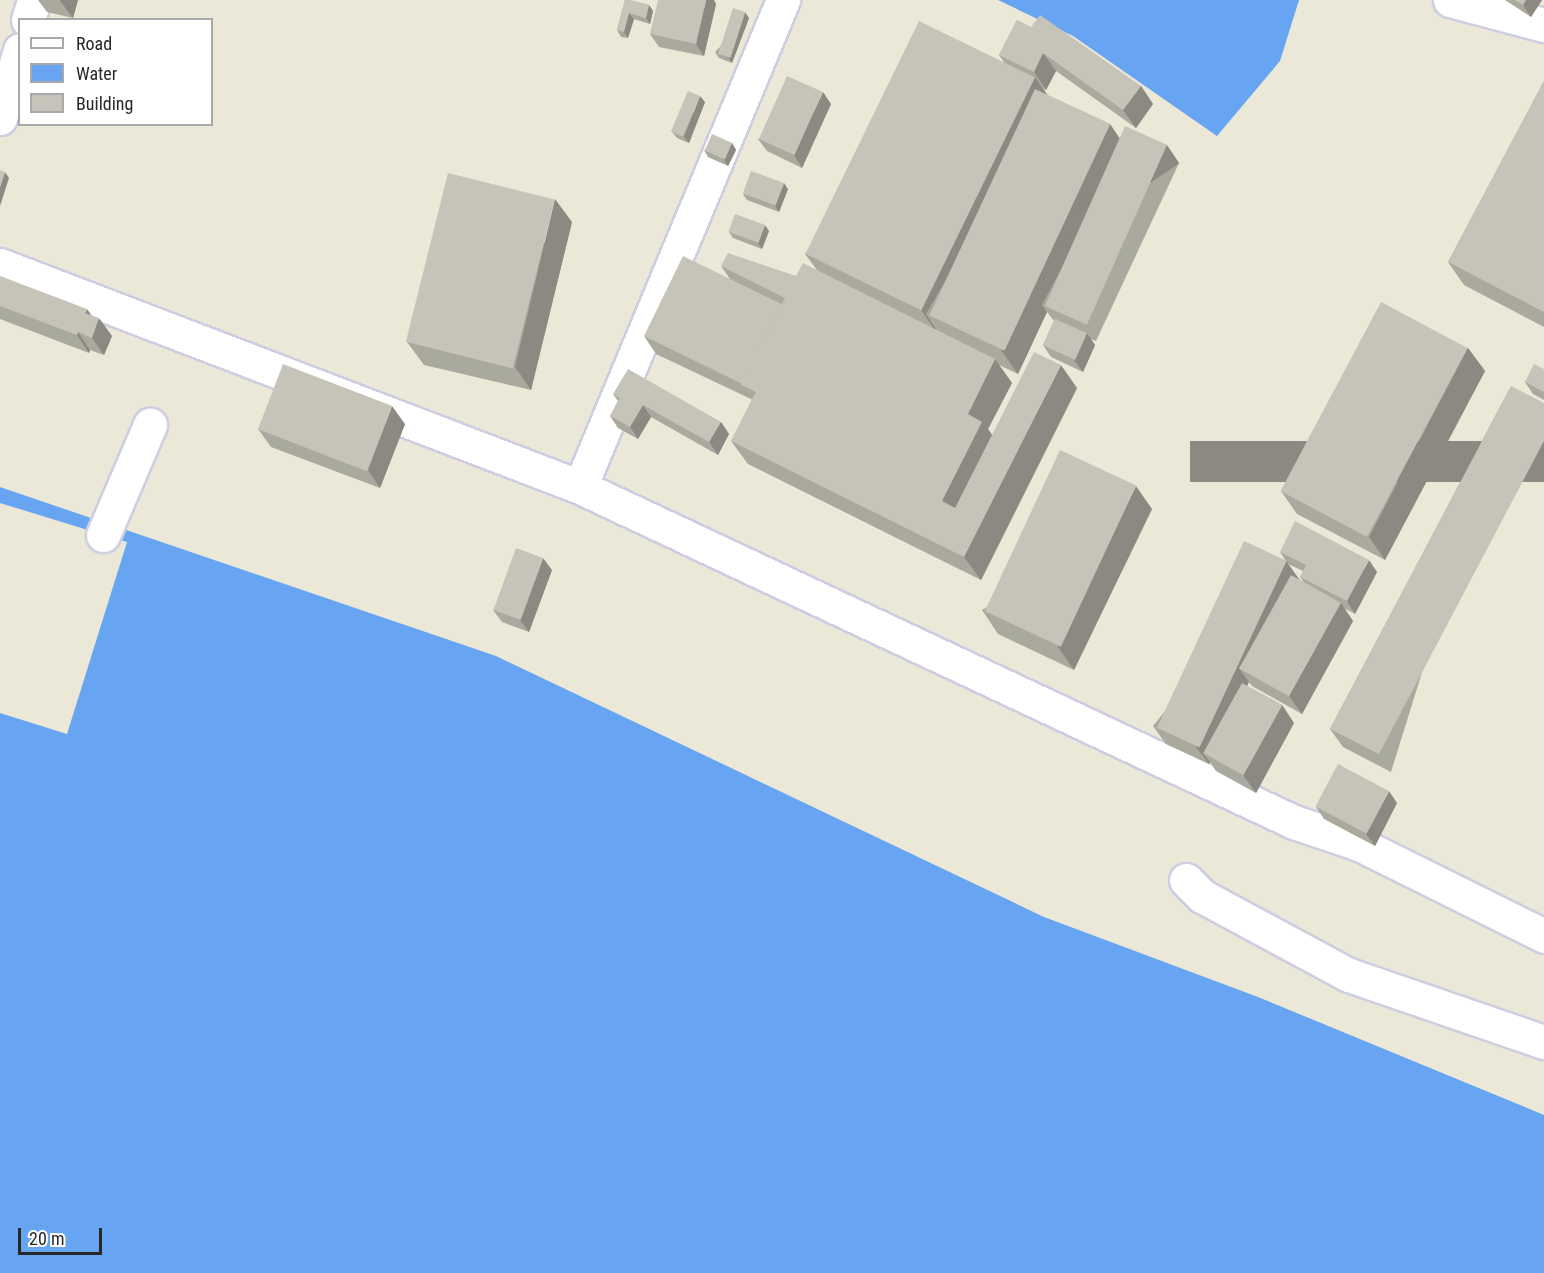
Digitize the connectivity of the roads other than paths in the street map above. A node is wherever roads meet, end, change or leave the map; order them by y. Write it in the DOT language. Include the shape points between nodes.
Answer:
graph roads {
  1 [pos="34,0"];
  2 [pos="783,0"];
  3 [pos="1450,0"];
  4 [pos="29,18"];
  5 [pos="1544,25"];
  6 [pos="18,57"];
  7 [pos="0,118"];
  8 [pos="0,265"];
  9 [pos="150,426"];
  10 [pos="580,487"];
  11 [pos="104,535"];
  12 [pos="1186,879"];
  13 [pos="1544,936"];
  14 [pos="1544,1042"];
  1 -- 4 [label="street"];
  2 -- 10 [label="street"];
  3 -- 5 [label="street"];
  6 -- 7 [label="street"];
  8 -- 10 [label="street"];
  9 -- 11 [label="street"];
  10 -- 13 [label="street" via="1294,822 1359,844"];
  12 -- 14 [label="street" via="1202,896 1349,975"];
}
